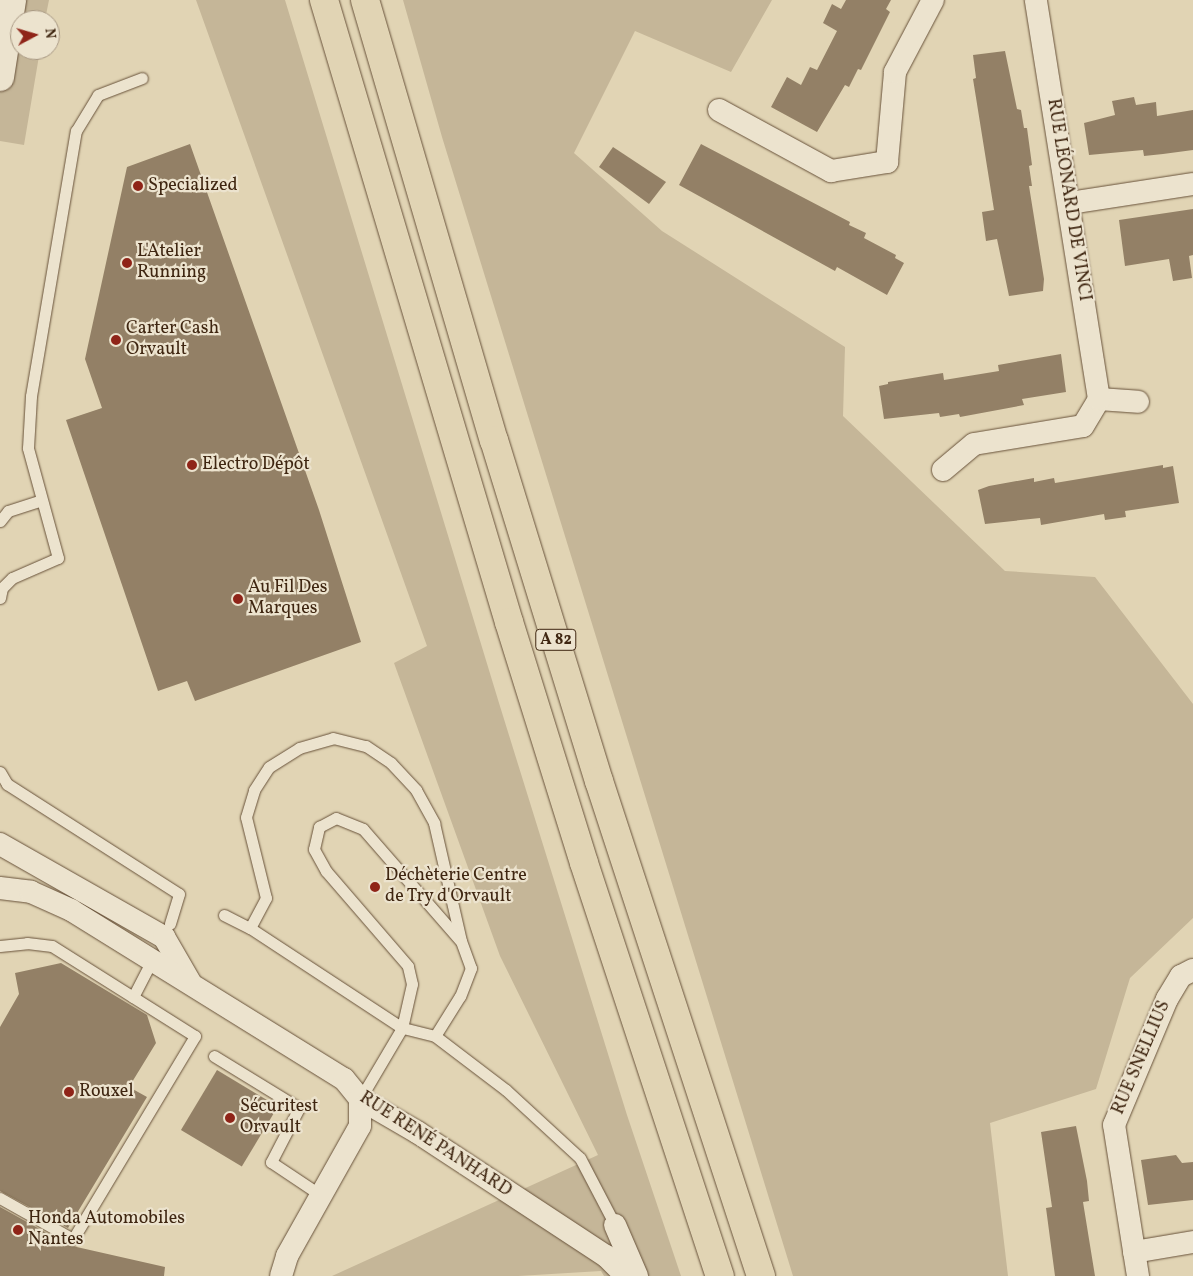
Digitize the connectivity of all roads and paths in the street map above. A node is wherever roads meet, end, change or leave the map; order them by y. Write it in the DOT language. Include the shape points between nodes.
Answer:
graph roads {
  1 [pos="12,0"];
  2 [pos="324,0"];
  3 [pos="365,0"];
  4 [pos="933,0"];
  5 [pos="1036,0"];
  6 [pos="0,77"];
  7 [pos="142,78"];
  8 [pos="719,110"];
  9 [pos="1193,184"];
  10 [pos="1070,203"];
  11 [pos="1099,399"];
  12 [pos="1138,402"];
  13 [pos="943,470"];
  14 [pos="41,500"];
  15 [pos="0,521"];
  16 [pos="0,598"];
  17 [pos="0,772"];
  18 [pos="0,844"];
  19 [pos="0,888"];
  20 [pos="224,914"];
  21 [pos="250,928"];
  22 [pos="167,931"];
  23 [pos="461,941"];
  24 [pos="0,946"];
  25 [pos="152,960"];
  26 [pos="1193,970"];
  27 [pos="192,985"];
  28 [pos="133,997"];
  29 [pos="402,1028"];
  30 [pos="435,1036"];
  31 [pos="214,1056"];
  32 [pos="360,1099"];
  33 [pos="322,1196"];
  34 [pos="0,1198"];
  35 [pos="615,1225"];
  36 [pos="1193,1242"];
  37 [pos="1134,1252"];
  38 [pos="282,1276"];
  39 [pos="626,1276"];
  40 [pos="637,1276"];
  41 [pos="720,1276"];
  42 [pos="761,1276"];
  43 [pos="1138,1276"];
  1 -- 6 [label="main road"];
  2 -- 41 [label="highway, A 82" via="509,622 584,863"];
  3 -- 42 [label="highway, A 82" via="491,430 596,771"];
  4 -- 8 [label="street" via="895,72 888,162 831,171"];
  5 -- 10 [label="street, RUE LÉONARD DE VINCI"];
  7 -- 14 [label="lane" via="98,95 76,132 31,396 28,448"];
  9 -- 10 [label="street"];
  10 -- 11 [label="street, RUE LÉONARD DE VINCI"];
  11 -- 12 [label="street"];
  11 -- 13 [label="street" via="1083,426 974,444"];
  14 -- 15 [label="lane" via="8,511"];
  14 -- 16 [label="lane" via="58,558 12,578 2,588"];
  17 -- 22 [label="lane" via="7,784 179,894"];
  18 -- 22 [label="street"];
  19 -- 25 [label="street, RUE RENÉ PANHARD" via="32,892 71,910"];
  20 -- 21 [label="lane"];
  21 -- 23 [label="lane" via="266,898 246,817 254,790 268,767 300,748 332,738 366,746 391,763 416,790 434,823"];
  21 -- 29 [label="lane"];
  22 -- 25 [label="street"];
  22 -- 27 [label="street, RUE RENÉ PANHARD"];
  23 -- 29 [label="lane" via="363,829 336,818 319,827 314,849 326,871 408,966 412,984"];
  23 -- 30 [label="lane" via="471,968 460,996"];
  24 -- 28 [label="lane" via="27,943 52,946"];
  25 -- 27 [label="street, RUE RENÉ PANHARD"];
  25 -- 28 [label="lane"];
  26 -- 37 [label="street, RUE SNELLIUS" via="1181,976 1166,999 1116,1115 1114,1125"];
  27 -- 32 [label="street, RUE RENÉ PANHARD" via="344,1079"];
  28 -- 34 [label="lane" via="195,1036 73,1239"];
  29 -- 30 [label="lane"];
  29 -- 32 [label="lane"];
  30 -- 35 [label="lane" via="506,1090 580,1158"];
  31 -- 33 [label="lane" via="299,1108 271,1162"];
  32 -- 33 [label="street" via="360,1126"];
  32 -- 39 [label="street, RUE RENÉ PANHARD" via="417,1132 606,1256"];
  33 -- 38 [label="street" via="287,1256"];
  35 -- 40 [label="street"];
  36 -- 37 [label="street"];
  37 -- 43 [label="street, RUE SNELLIUS"];
}
